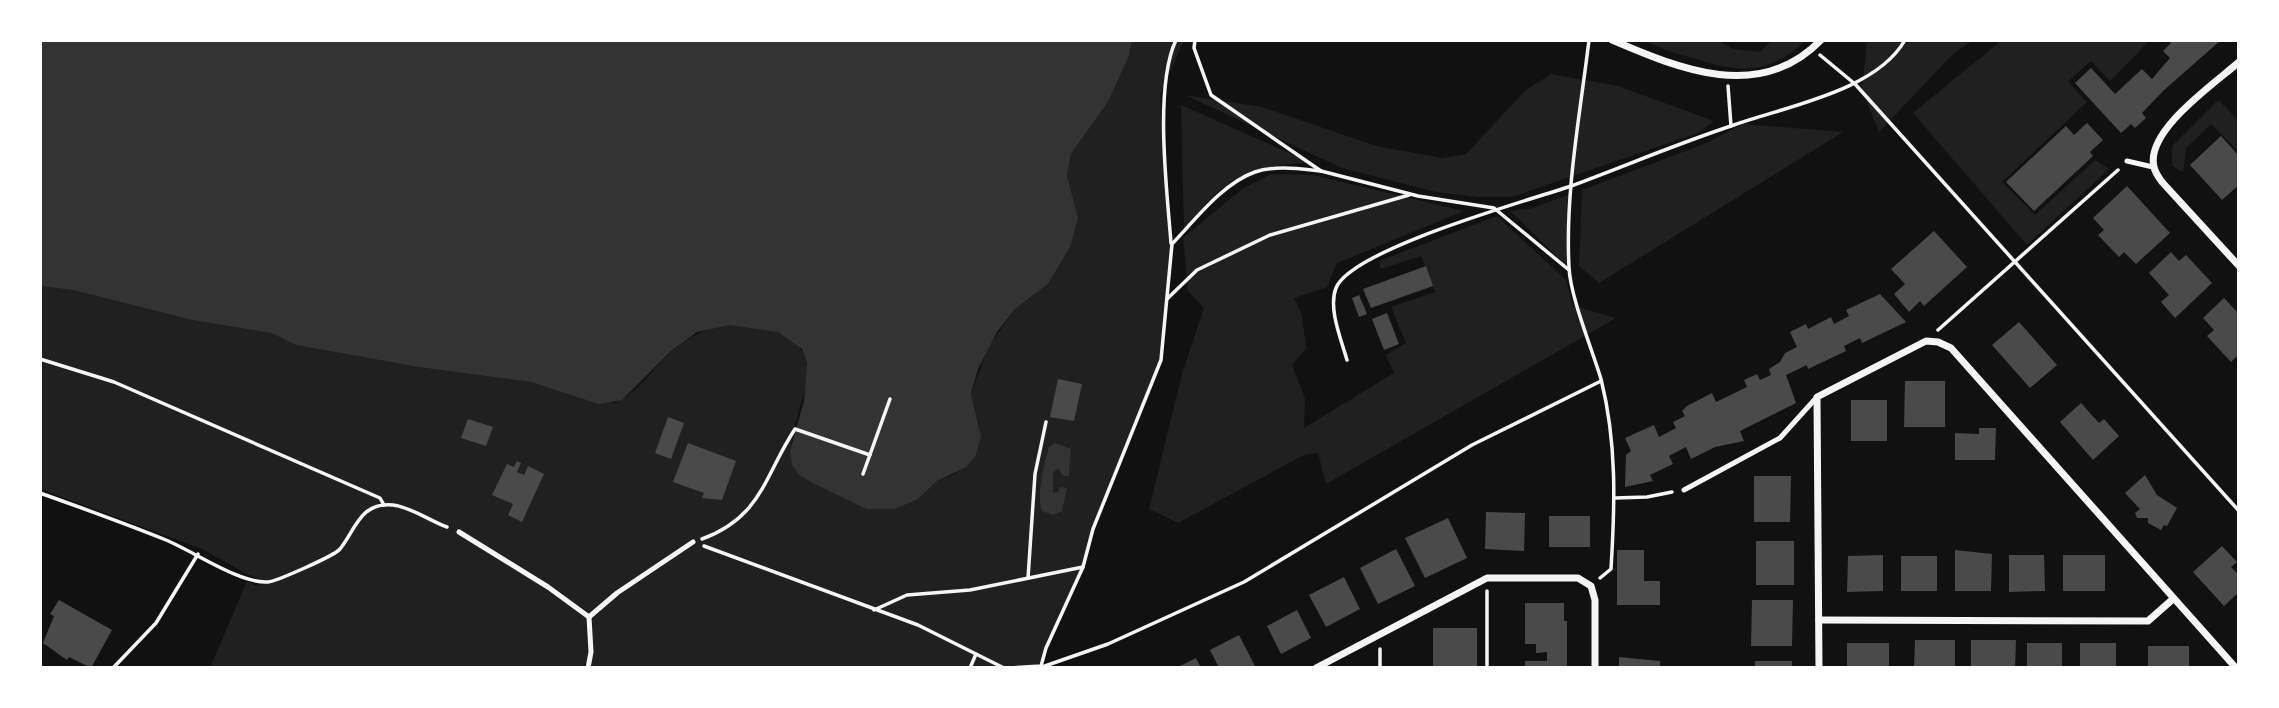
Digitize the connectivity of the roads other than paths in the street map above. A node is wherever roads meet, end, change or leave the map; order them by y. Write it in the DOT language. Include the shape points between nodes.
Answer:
graph roads {
  1 [pos="1612,40"];
  2 [pos="1821,40"];
  3 [pos="2239,62"];
  4 [pos="2127,161"];
  5 [pos="2154,167"];
  6 [pos="2239,267"];
  7 [pos="1817,397"];
  8 [pos="1684,490"];
  9 [pos="460,532"];
  10 [pos="693,542"];
  11 [pos="2173,598"];
  12 [pos="589,617"];
  13 [pos="1819,620"];
  14 [pos="588,668"];
  15 [pos="1315,668"];
  16 [pos="1595,668"];
  17 [pos="1819,668"];
  18 [pos="2236,668"];
  1 -- 2 [label="street" via="1693,72 1727,76 1756,75 1784,65"];
  3 -- 5 [label="street" via="2164,129 2155,147"];
  4 -- 5 [label="lane"];
  5 -- 6 [label="street" via="2162,182"];
  7 -- 8 [label="lane" via="1780,438"];
  7 -- 11 [label="street" via="1926,341 1951,348"];
  7 -- 13 [label="street"];
  9 -- 12 [label="lane"];
  10 -- 12 [label="lane"];
  11 -- 13 [label="street" via="2148,621"];
  11 -- 18 [label="street"];
  12 -- 14 [label="lane"];
  13 -- 17 [label="street"];
  15 -- 16 [label="street" via="1487,579 1578,578 1591,586 1595,600"];
}
